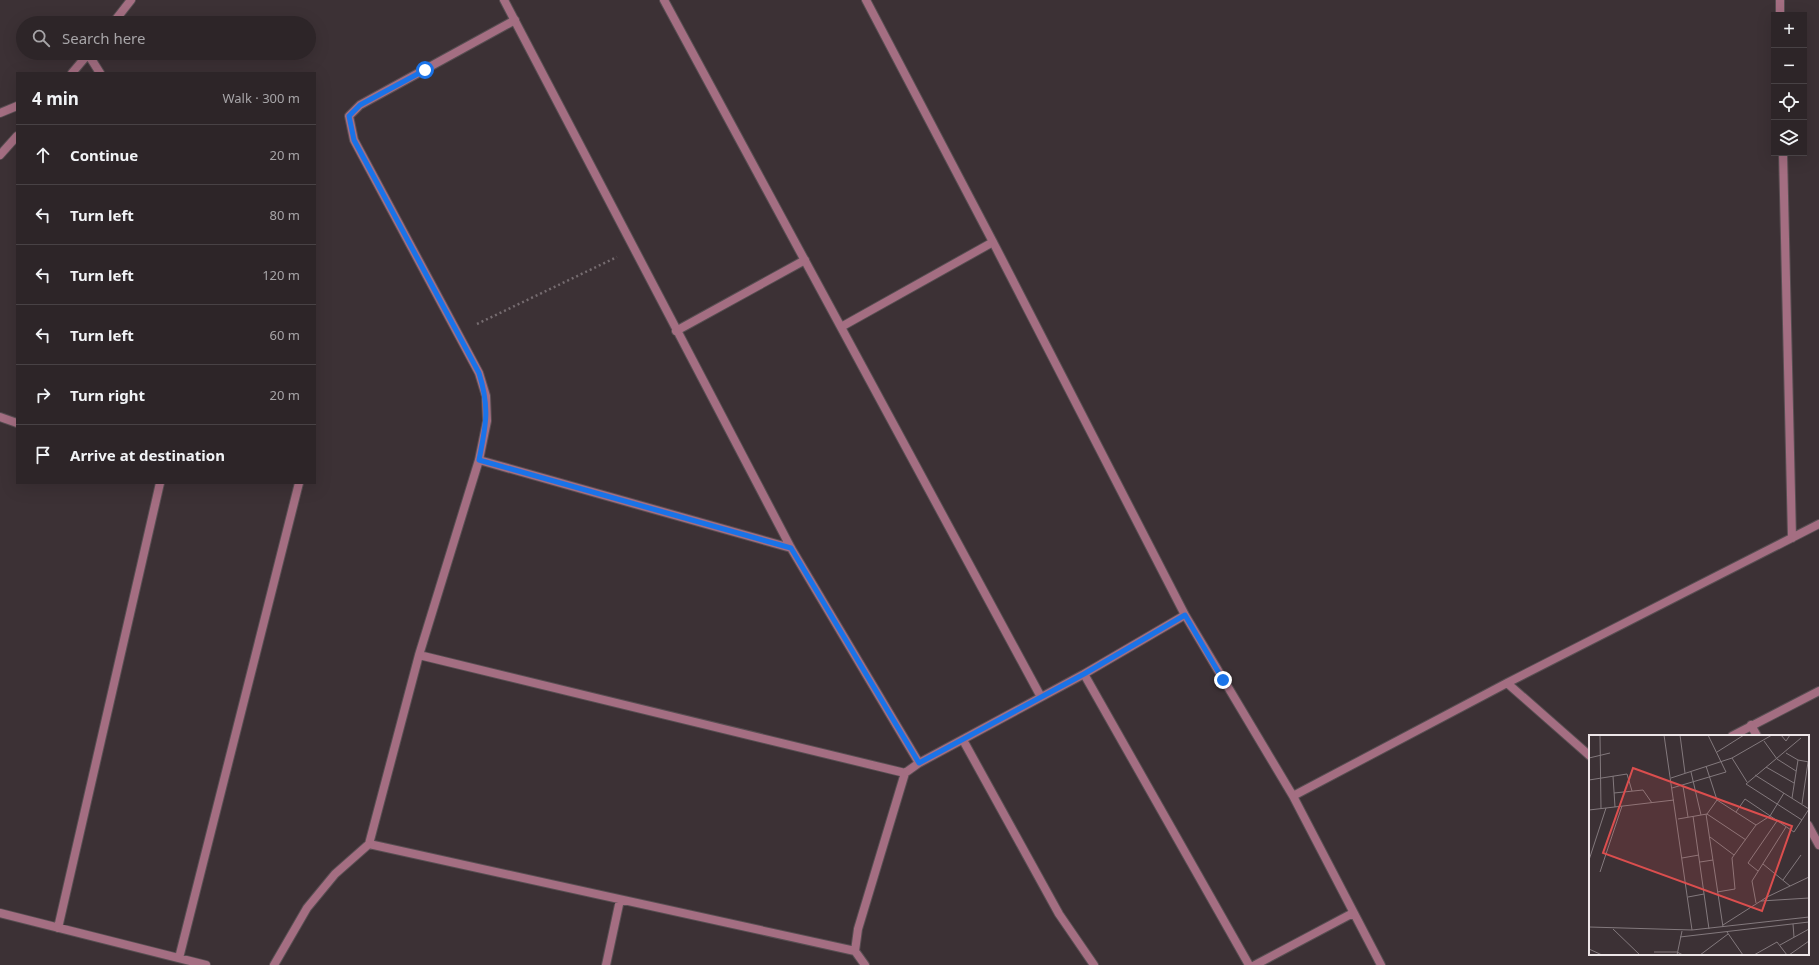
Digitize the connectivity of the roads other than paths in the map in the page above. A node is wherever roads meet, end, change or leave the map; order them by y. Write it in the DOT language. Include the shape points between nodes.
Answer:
graph roads {
  1 [pos="131,0"];
  2 [pos="504,0"];
  3 [pos="664,0"];
  4 [pos="866,0"];
  5 [pos="1780,0"];
  6 [pos="1780,12"];
  7 [pos="118,16"];
  8 [pos="515,20"];
  9 [pos="83,60"];
  10 [pos="93,60"];
  11 [pos="73,72"];
  12 [pos="99,72"];
  13 [pos="16,106"];
  14 [pos="0,113"];
  15 [pos="16,137"];
  16 [pos="0,155"];
  17 [pos="1783,156"];
  18 [pos="993,242"];
  19 [pos="805,260"];
  20 [pos="841,327"];
  21 [pos="676,331"];
  22 [pos="0,417"];
  23 [pos="16,423"];
  24 [pos="479,460"];
  25 [pos="160,484"];
  26 [pos="299,484"];
  27 [pos="1819,524"];
  28 [pos="1792,538"];
  29 [pos="791,548"];
  30 [pos="1185,615"];
  31 [pos="419,656"];
  32 [pos="1084,674"];
  33 [pos="1507,683"];
  34 [pos="1819,690"];
  35 [pos="1041,697"];
  36 [pos="1751,724"];
  37 [pos="1734,735"];
  38 [pos="1756,735"];
  39 [pos="963,740"];
  40 [pos="1589,755"];
  41 [pos="919,763"];
  42 [pos="905,773"];
  43 [pos="1293,796"];
  44 [pos="1809,827"];
  45 [pos="369,844"];
  46 [pos="1819,845"];
  47 [pos="620,900"];
  48 [pos="1353,913"];
  49 [pos="0,914"];
  50 [pos="58,928"];
  51 [pos="855,951"];
  52 [pos="179,958"];
  53 [pos="206,965"];
  54 [pos="274,965"];
  55 [pos="606,965"];
  56 [pos="865,965"];
  57 [pos="1094,965"];
  58 [pos="1250,965"];
  59 [pos="1255,965"];
  60 [pos="1381,965"];
  1 -- 7 [label="street"];
  2 -- 8 [label="street"];
  3 -- 19 [label="street"];
  4 -- 18 [label="street"];
  5 -- 6 [label="street"];
  8 -- 21 [label="street"];
  8 -- 24 [label="street" via="360,105 349,116 354,140 479,373 486,396 487,421"];
  9 -- 11 [label="street"];
  10 -- 12 [label="street"];
  13 -- 14 [label="street"];
  15 -- 16 [label="street"];
  17 -- 28 [label="street"];
  18 -- 20 [label="street"];
  18 -- 30 [label="street"];
  19 -- 20 [label="street"];
  19 -- 21 [label="street"];
  20 -- 35 [label="street"];
  21 -- 29 [label="street"];
  22 -- 23 [label="street"];
  24 -- 29 [label="street"];
  24 -- 31 [label="street"];
  25 -- 50 [label="street"];
  26 -- 52 [label="street"];
  27 -- 28 [label="street"];
  28 -- 33 [label="street"];
  29 -- 41 [label="street"];
  30 -- 32 [label="street"];
  30 -- 43 [label="street"];
  31 -- 42 [label="street"];
  31 -- 45 [label="street"];
  32 -- 35 [label="street"];
  32 -- 58 [label="street"];
  33 -- 40 [label="street"];
  33 -- 43 [label="street"];
  34 -- 36 [label="street"];
  35 -- 39 [label="street"];
  36 -- 37 [label="street"];
  36 -- 38 [label="street"];
  39 -- 41 [label="street"];
  39 -- 57 [label="street" via="1058,914"];
  41 -- 42 [label="street"];
  42 -- 51 [label="street" via="858,929"];
  43 -- 48 [label="street"];
  44 -- 46 [label="street"];
  45 -- 47 [label="street"];
  45 -- 54 [label="street" via="335,874 307,908"];
  47 -- 51 [label="street"];
  47 -- 55 [label="street"];
  48 -- 59 [label="street"];
  48 -- 60 [label="street"];
  49 -- 50 [label="street"];
  50 -- 52 [label="street"];
  51 -- 56 [label="street"];
  52 -- 53 [label="street"];
}
